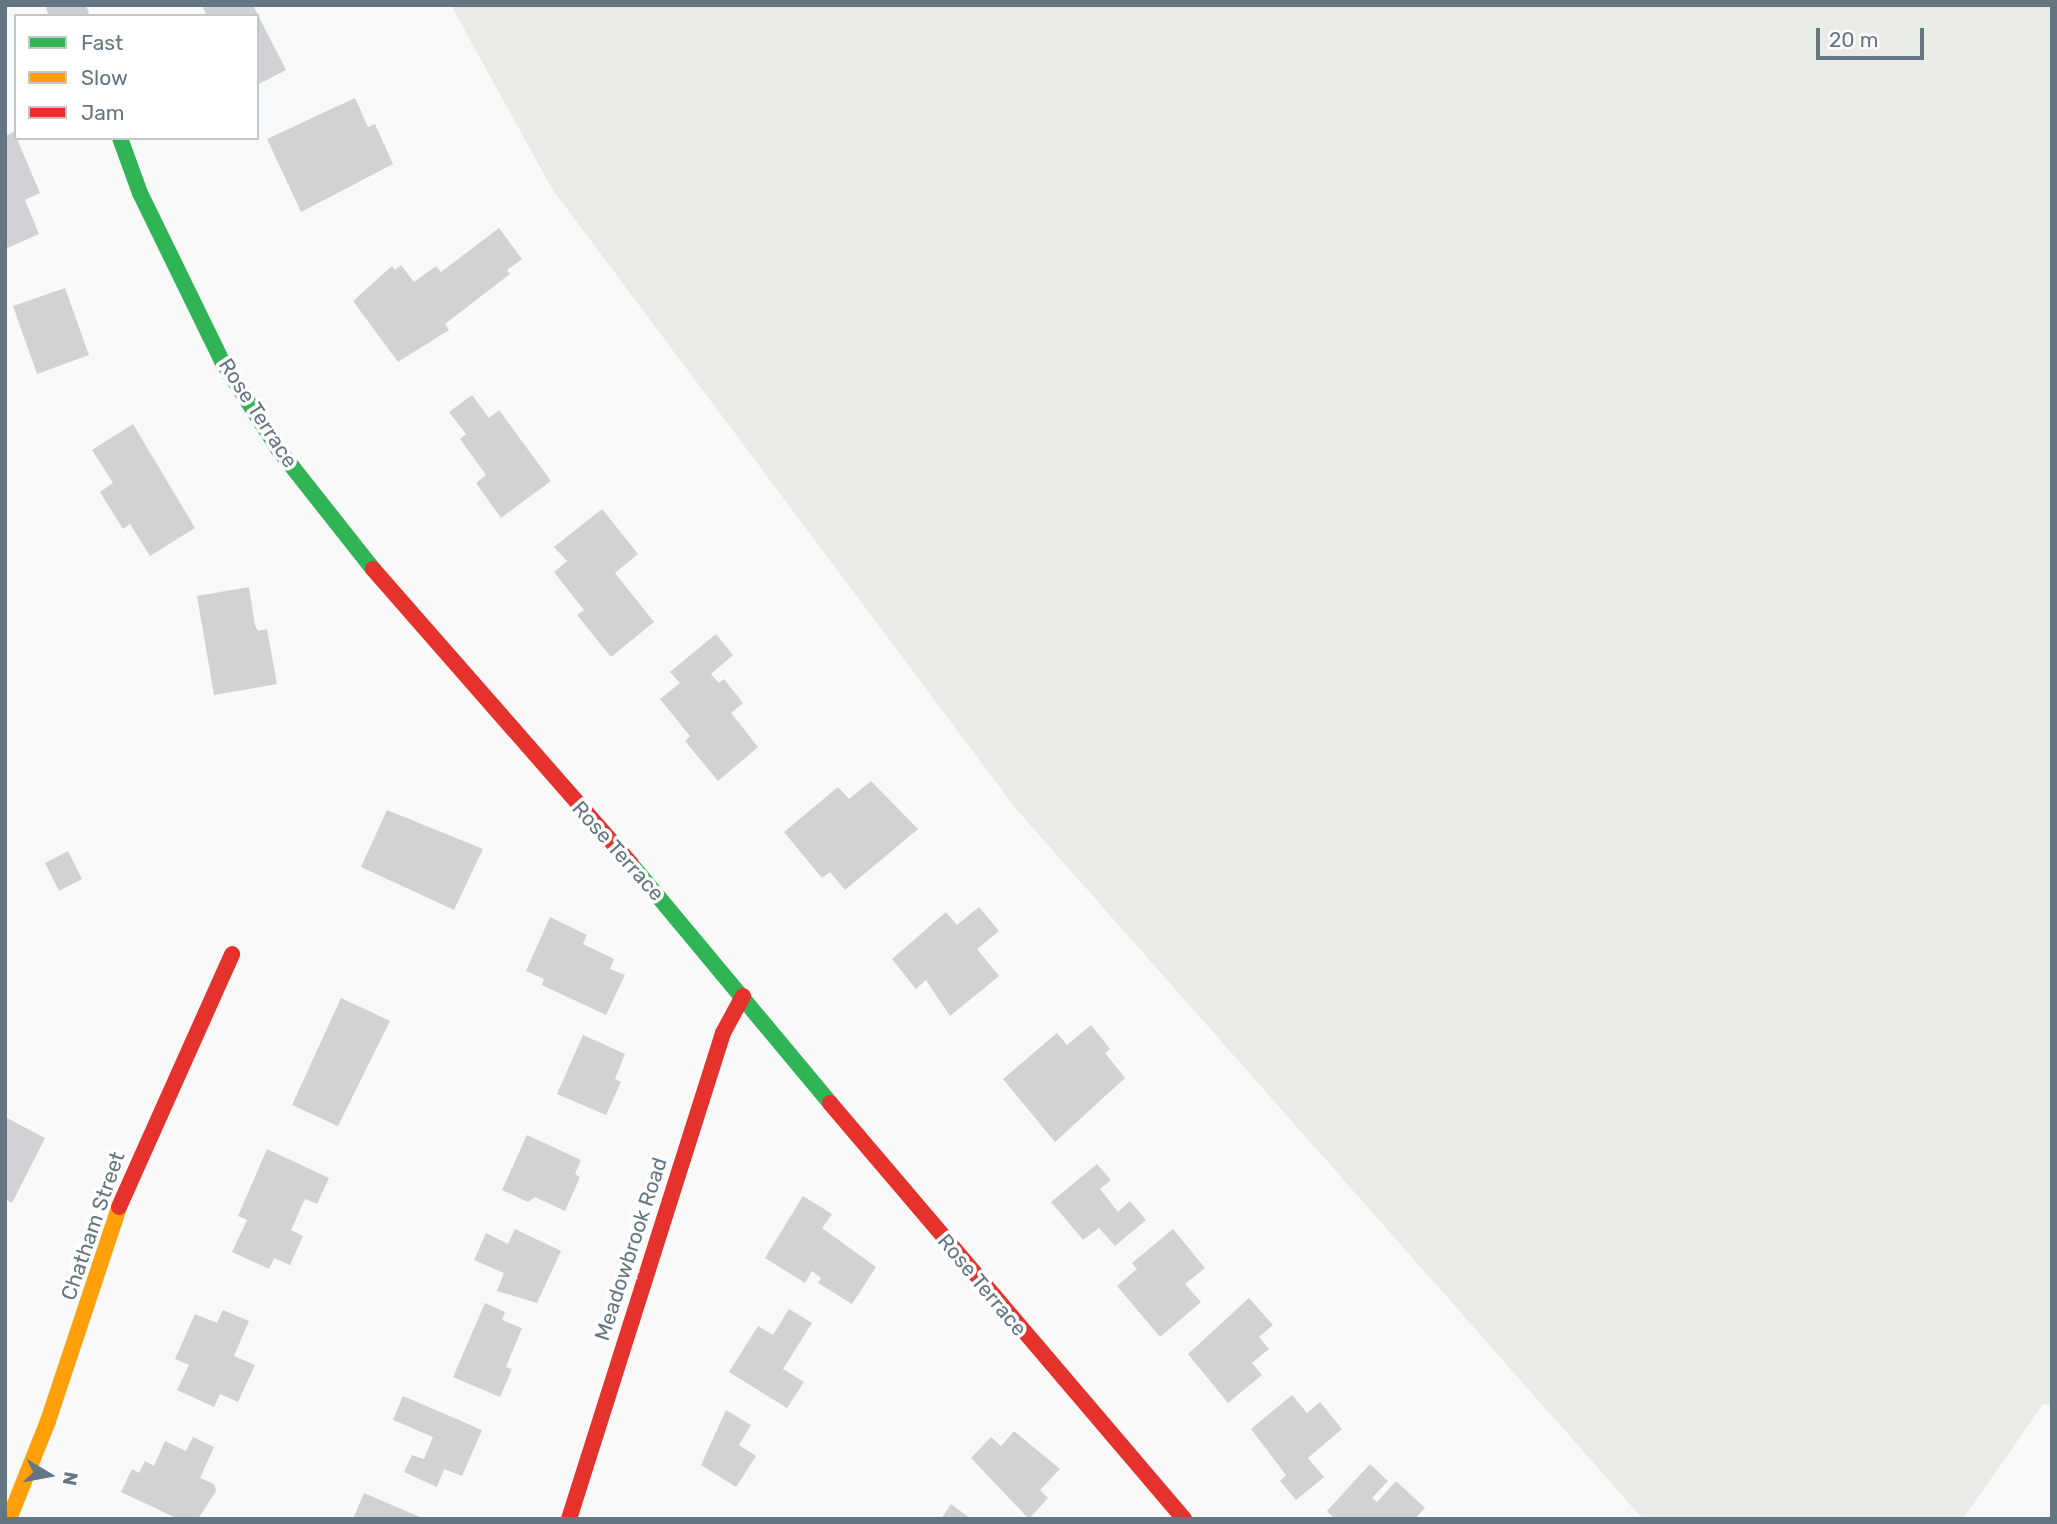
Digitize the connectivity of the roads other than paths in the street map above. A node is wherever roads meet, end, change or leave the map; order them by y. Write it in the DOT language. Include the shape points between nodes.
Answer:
graph roads {
  1 [pos="121,140"];
  2 [pos="232,954"];
  3 [pos="743,996"];
  4 [pos="1168,1514"];
  5 [pos="9,1519"];
  6 [pos="569,1519"];
  1 -- 3 [label="street, Rose Terrace" via="141,193 222,361 279,450 366,562"];
  2 -- 5 [label="street, Chatham Street" via="126,1186 48,1421"];
  3 -- 4 [label="street, Rose Terrace"];
  3 -- 6 [label="street, Meadowbrook Road" via="723,1033"];
}
